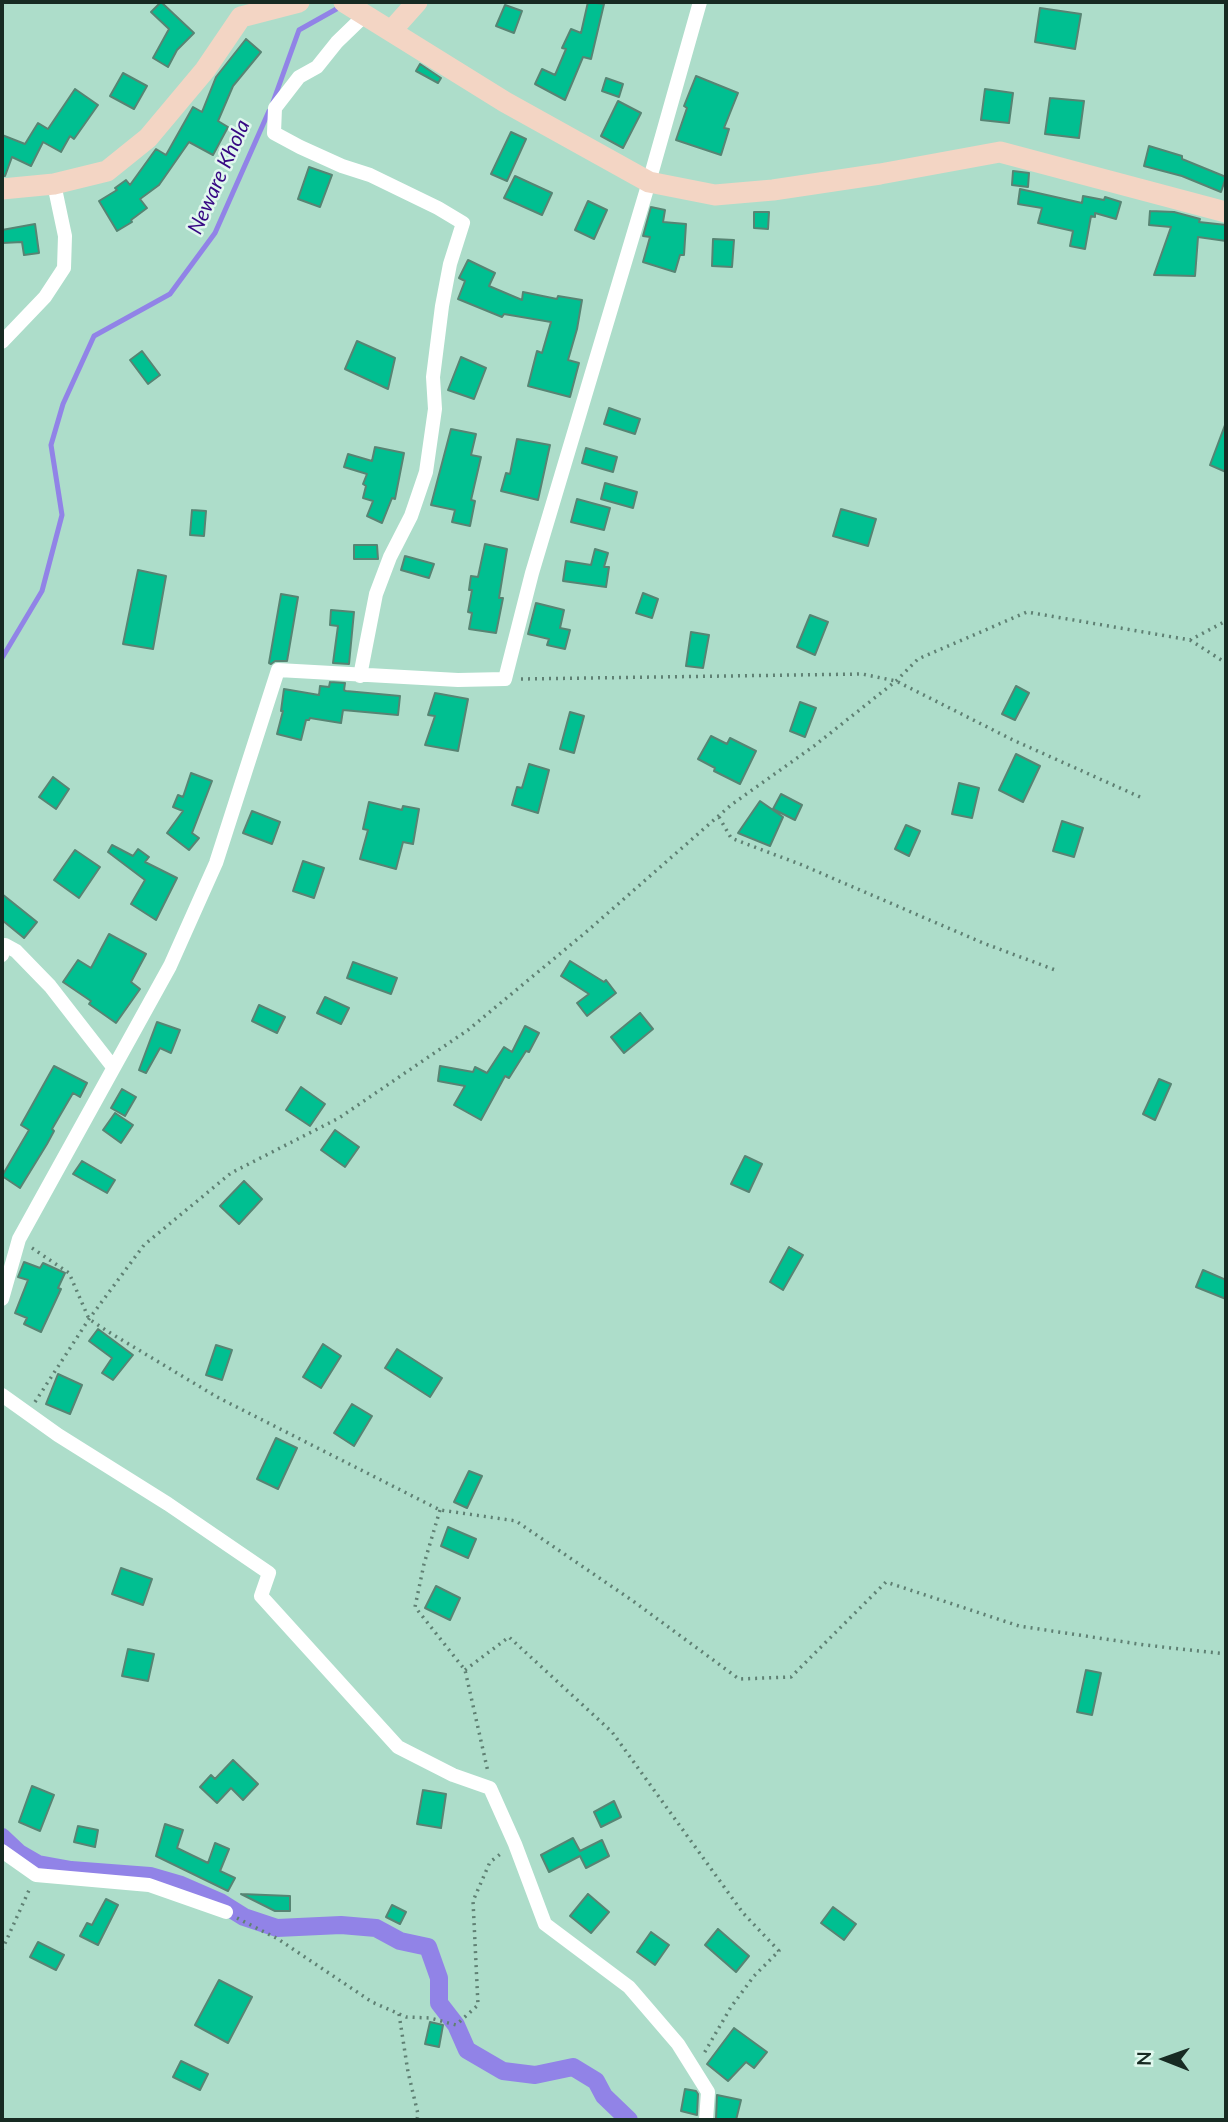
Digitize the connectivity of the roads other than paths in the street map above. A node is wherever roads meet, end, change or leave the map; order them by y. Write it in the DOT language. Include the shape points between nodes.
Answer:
graph roads {
  1 [pos="299,2"];
  2 [pos="344,2"];
  3 [pos="417,2"];
  4 [pos="700,2"];
  5 [pos="366,14"];
  6 [pos="392,30"];
  7 [pos="649,182"];
  8 [pos="54,184"];
  9 [pos="2,189"];
  10 [pos="1226,212"];
  11 [pos="2,342"];
  12 [pos="360,676"];
  13 [pos="2,955"];
  14 [pos="113,1067"];
  15 [pos="2,1299"];
  16 [pos="2,1395"];
  17 [pos="2,1851"];
  18 [pos="226,1912"];
  19 [pos="706,2120"];
  1 -- 8 [label="street" via="241,17 148,138 107,170"];
  2 -- 5 [label="street"];
  3 -- 6 [label="street"];
  4 -- 7 [label="street"];
  5 -- 6 [label="street"];
  5 -- 12 [label="street" via="283,97 275,108 274,133 463,223 442,306 433,376 435,409 425,472 376,594"];
  6 -- 7 [label="street" via="505,102"];
  7 -- 10 [label="street" via="715,195 853,178 1000,152"];
  7 -- 12 [label="street" via="532,573 505,679"];
  8 -- 9 [label="street"];
  8 -- 11 [label="street" via="65,236 64,268 45,297"];
  12 -- 14 [label="street" via="278,670 216,863 170,966"];
  13 -- 14 [label="street" via="5,945 16,951 50,986"];
  14 -- 15 [label="street" via="19,1239"];
  16 -- 19 [label="street" via="269,1573 261,1596 398,1747 490,1788 544,1924 629,1987 678,2044 708,2092"];
  17 -- 18 [label="street" via="36,1875 149,1885"];
}
